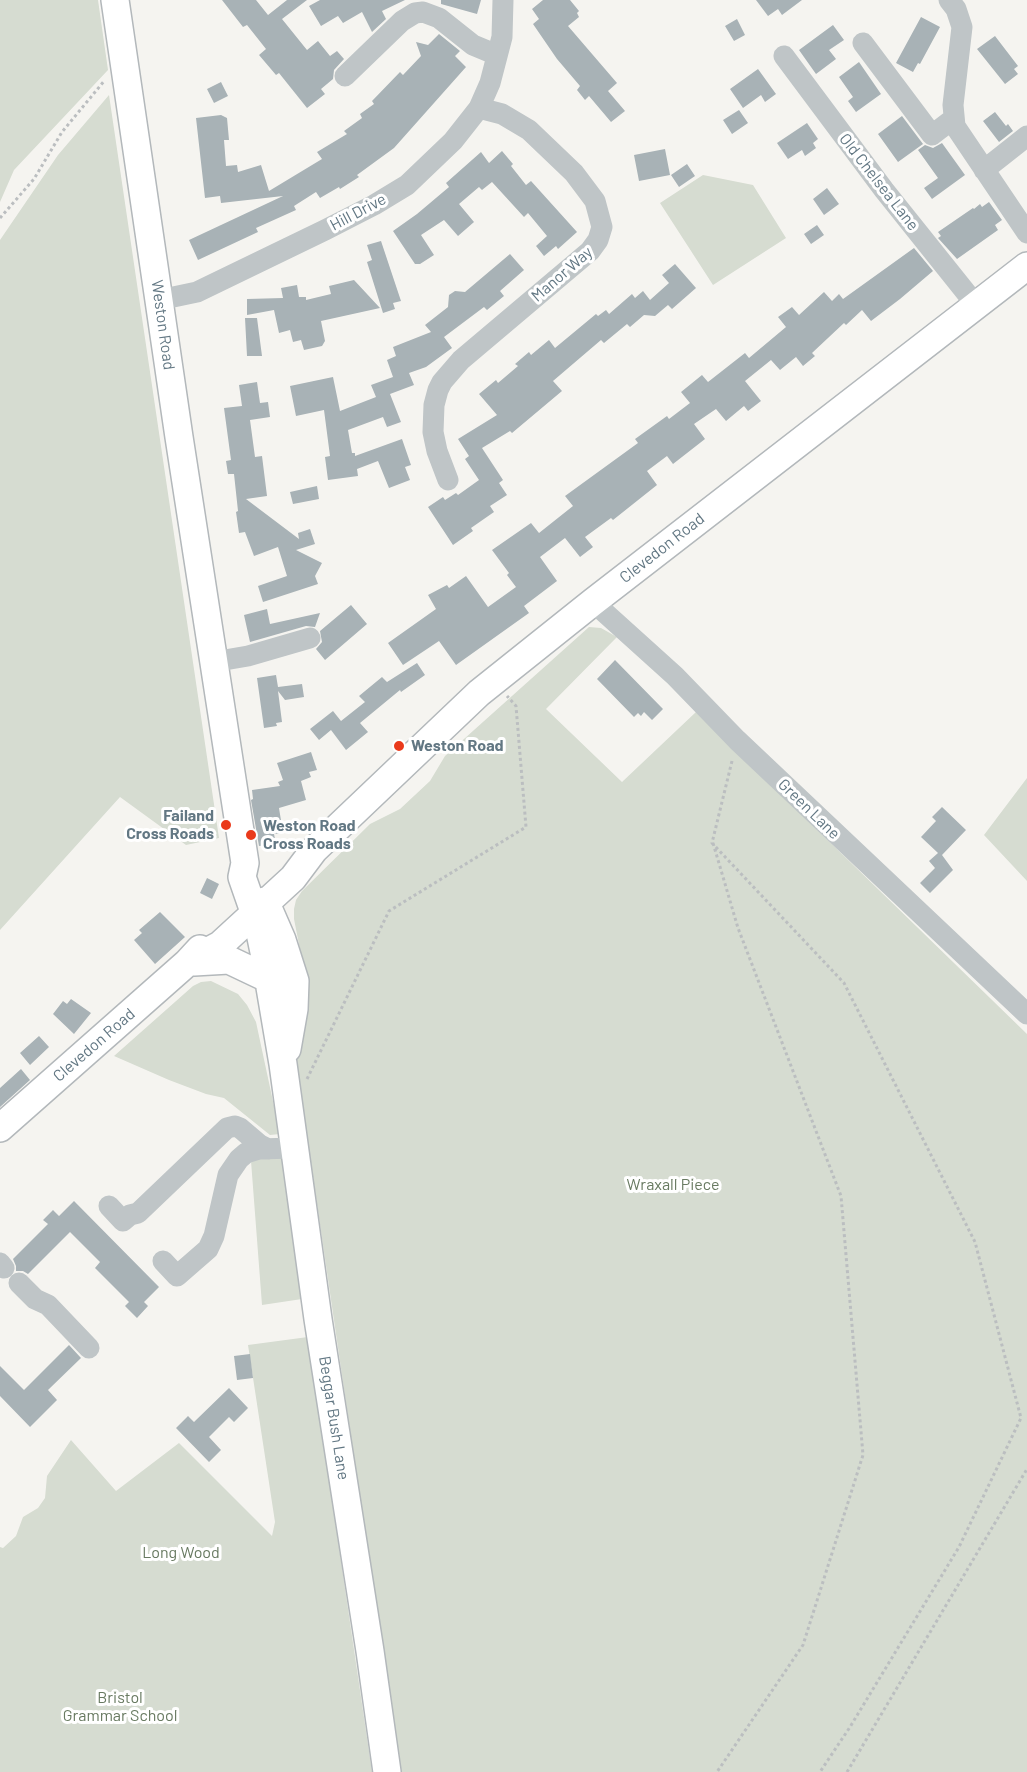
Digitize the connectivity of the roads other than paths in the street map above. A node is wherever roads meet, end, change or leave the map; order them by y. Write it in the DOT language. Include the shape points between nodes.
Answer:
graph roads {
  1 [pos="115,0"];
  2 [pos="503,0"];
  3 [pos="949,0"];
  4 [pos="863,43"];
  5 [pos="497,55"];
  6 [pos="784,56"];
  7 [pos="345,76"];
  8 [pos="479,108"];
  9 [pos="953,119"];
  10 [pos="1027,136"];
  11 [pos="984,170"];
  12 [pos="1027,233"];
  13 [pos="1027,266"];
  14 [pos="159,300"];
  15 [pos="976,306"];
  16 [pos="448,480"];
  17 [pos="592,602"];
  18 [pos="310,638"];
  19 [pos="213,662"];
  20 [pos="258,901"];
  21 [pos="188,962"];
  22 [pos="269,979"];
  23 [pos="1027,1014"];
  24 [pos="283,1064"];
  25 [pos="0,1128"];
  26 [pos="281,1148"];
  27 [pos="109,1206"];
  28 [pos="163,1261"];
  29 [pos="8,1271"];
  30 [pos="89,1347"];
  31 [pos="387,1772"];
  1 -- 14 [label="main road, Weston Road"];
  2 -- 5 [label="street, Hill Drive" via="502,37"];
  3 -- 9 [label="street" via="962,27"];
  4 -- 9 [label="street" via="932,135"];
  5 -- 7 [label="street" via="423,12 408,16 368,42"];
  5 -- 8 [label="street, Hill Drive"];
  6 -- 15 [label="street, Old Chelsea Lane"];
  8 -- 14 [label="street, Hill Drive" via="431,163 407,185 374,205 196,292"];
  8 -- 16 [label="street, Manor Way" via="502,114 523,126 574,173 595,201 602,227 590,252 461,360 442,382 433,413 433,432 435,462"];
  9 -- 11 [label="street"];
  10 -- 11 [label="street"];
  11 -- 12 [label="street"];
  13 -- 15 [label="main road, Clevedon Road"];
  14 -- 19 [label="main road, Weston Road"];
  15 -- 17 [label="main road, Clevedon Road"];
  17 -- 20 [label="main road, Clevedon Road" via="493,682 314,850 287,864"];
  17 -- 23 [label="street, Green Lane" via="675,676 737,740"];
  18 -- 19 [label="street"];
  19 -- 20 [label="main road, Weston Road" via="245,863 252,872"];
  20 -- 21 [label="main road, Clevedon Road" via="220,945"];
  20 -- 22 [label="main road, Beggar Bush Lane"];
  20 -- 24 [label="main road, Beggar Bush Lane" via="282,940 295,981"];
  21 -- 22 [label="main road" via="229,960"];
  21 -- 25 [label="main road, Clevedon Road"];
  22 -- 24 [label="main road, Beggar Bush Lane"];
  24 -- 26 [label="main road, Beggar Bush Lane"];
  26 -- 27 [label="street" via="260,1145 235,1126 227,1128 138,1213 123,1221"];
  26 -- 28 [label="street" via="246,1153 239,1159 228,1175 208,1249 177,1276"];
  26 -- 31 [label="main road, Beggar Bush Lane" via="318,1319"];
  29 -- 30 [label="street"];
}
